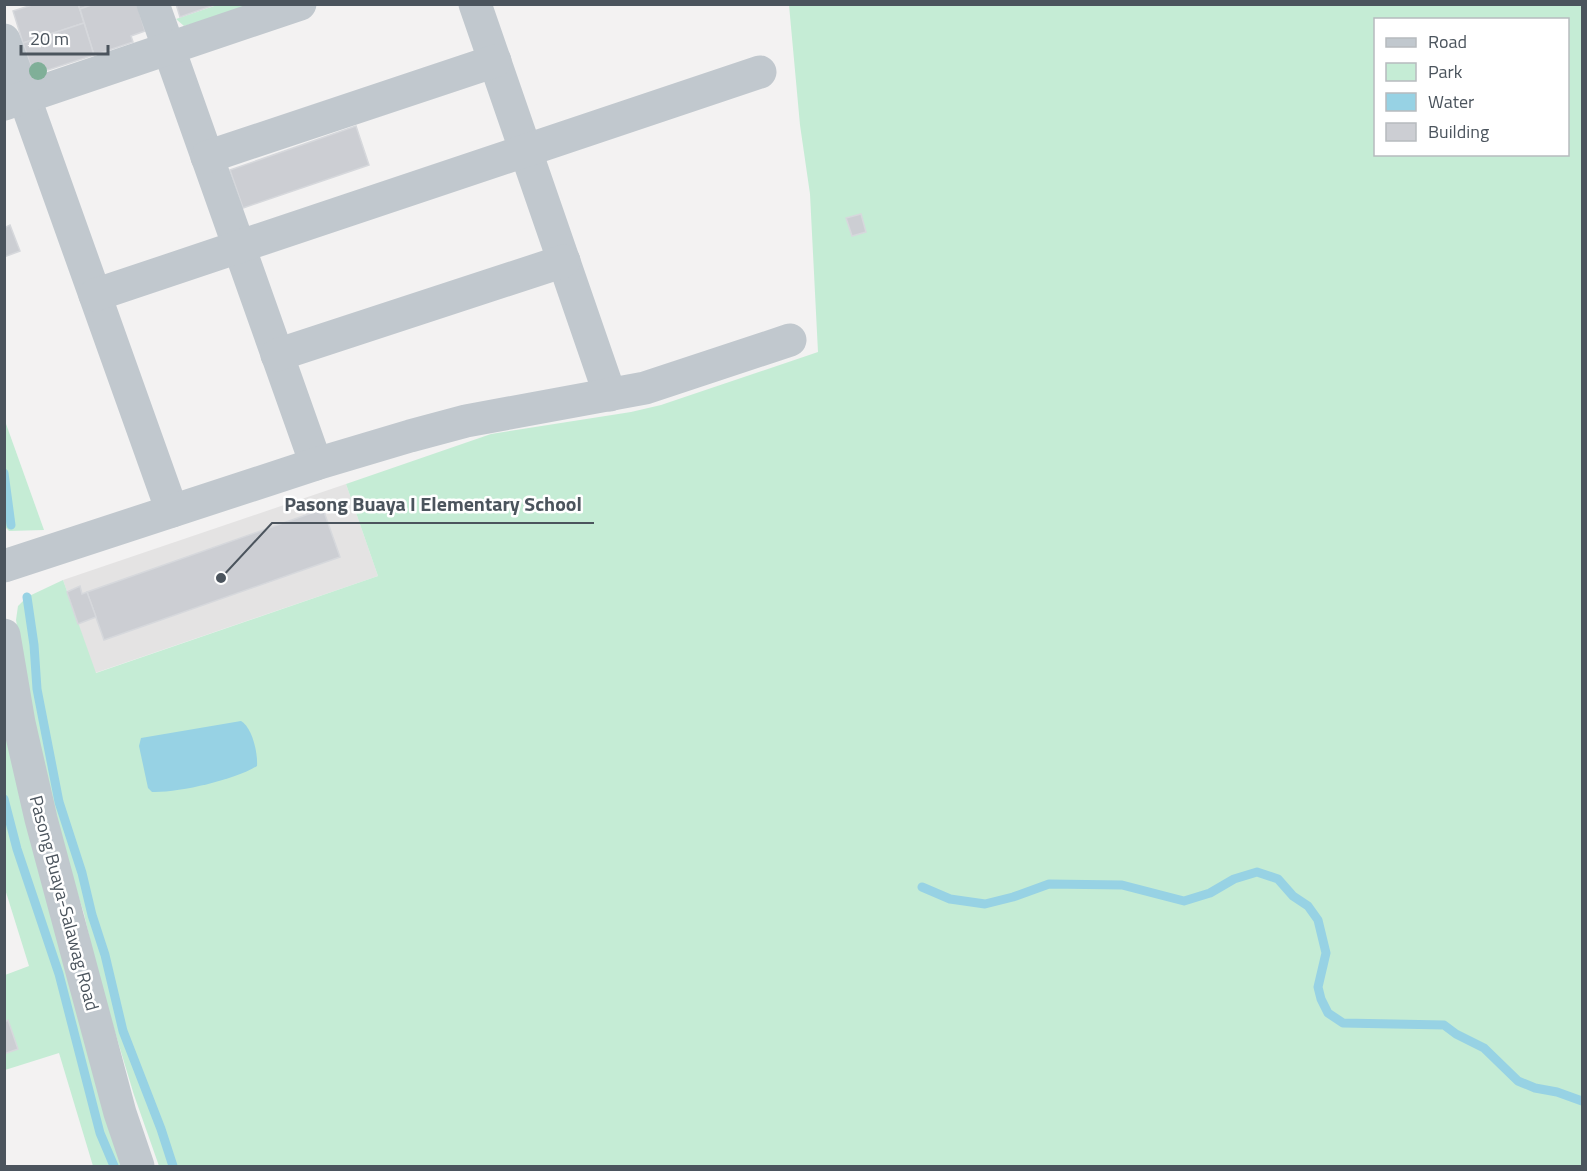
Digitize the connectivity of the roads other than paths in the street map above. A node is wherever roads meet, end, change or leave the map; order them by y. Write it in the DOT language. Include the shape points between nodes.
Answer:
graph roads {
  1 [pos="153,4"];
  2 [pos="300,4"];
  3 [pos="476,4"];
  4 [pos="4,40"];
  5 [pos="169,49"];
  6 [pos="495,61"];
  7 [pos="760,72"];
  8 [pos="15,101"];
  9 [pos="526,151"];
  10 [pos="207,157"];
  11 [pos="239,247"];
  12 [pos="564,261"];
  13 [pos="95,295"];
  14 [pos="790,340"];
  15 [pos="277,355"];
  16 [pos="610,395"];
  17 [pos="316,464"];
  18 [pos="172,511"];
  19 [pos="4,566"];
  20 [pos="4,635"];
  21 [pos="138,1167"];
  1 -- 5 [label="street"];
  2 -- 5 [label="street"];
  3 -- 6 [label="street"];
  4 -- 8 [label="street"];
  5 -- 8 [label="street"];
  5 -- 10 [label="street"];
  6 -- 9 [label="street"];
  6 -- 10 [label="street"];
  7 -- 9 [label="street"];
  8 -- 13 [label="street"];
  9 -- 11 [label="street"];
  9 -- 12 [label="street"];
  10 -- 11 [label="street"];
  11 -- 13 [label="street"];
  11 -- 15 [label="street"];
  12 -- 15 [label="street"];
  12 -- 16 [label="street"];
  13 -- 18 [label="street"];
  14 -- 16 [label="street" via="645,388"];
  15 -- 17 [label="street"];
  16 -- 17 [label="street" via="466,422"];
  17 -- 18 [label="street"];
  18 -- 19 [label="street"];
  20 -- 21 [label="street, Pasong Buaya-Salawag Road" via="41,819"];
}
